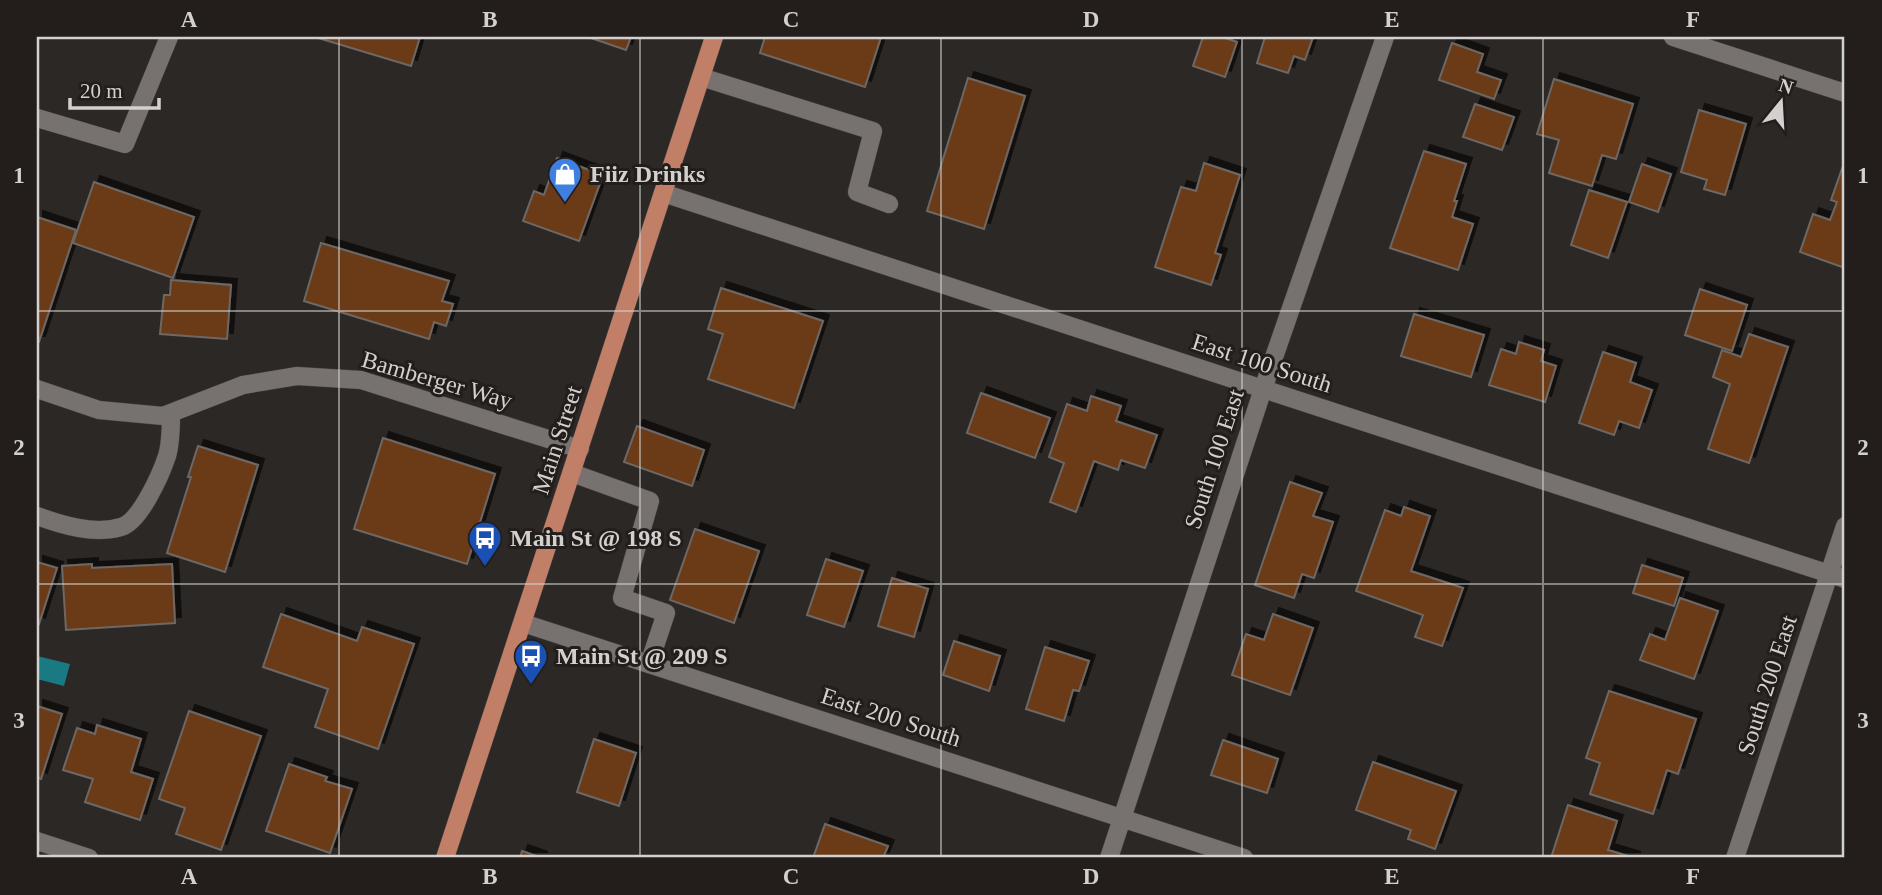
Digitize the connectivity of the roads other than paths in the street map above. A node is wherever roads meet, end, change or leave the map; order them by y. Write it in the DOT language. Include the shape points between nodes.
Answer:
graph roads {
  1 [pos="169,37"];
  2 [pos="714,37"];
  3 [pos="1385,37"];
  4 [pos="1672,37"];
  5 [pos="701,77"];
  6 [pos="1845,93"];
  7 [pos="37,118"];
  8 [pos="663,193"];
  9 [pos="888,204"];
  10 [pos="1263,389"];
  11 [pos="37,390"];
  12 [pos="171,413"];
  13 [pos="580,449"];
  14 [pos="572,473"];
  15 [pos="37,516"];
  16 [pos="1845,526"];
  17 [pos="1837,576"];
  18 [pos="523,623"];
  19 [pos="649,664"];
  20 [pos="1122,819"];
  21 [pos="37,841"];
  22 [pos="89,858"];
  23 [pos="445,858"];
  24 [pos="1110,858"];
  25 [pos="1244,858"];
  26 [pos="1735,858"];
  1 -- 7 [label="street" via="125,144"];
  2 -- 5 [label="main road, Main Street"];
  3 -- 10 [label="street, South 100 East"];
  4 -- 6 [label="street"];
  5 -- 8 [label="main road, Main Street"];
  5 -- 9 [label="street" via="873,131 857,192"];
  8 -- 10 [label="street, East 100 South"];
  8 -- 13 [label="main road, Main Street"];
  10 -- 17 [label="street, East 100 South"];
  10 -- 20 [label="street, South 100 East"];
  11 -- 12 [label="street, Bamberger Way" via="99,410"];
  12 -- 13 [label="street, Bamberger Way" via="243,385 283,378 361,380"];
  12 -- 15 [label="street" via="167,456 134,519 123,527 93,529"];
  13 -- 14 [label="main road, Main Street"];
  14 -- 18 [label="main road, Main Street"];
  14 -- 19 [label="street" via="650,501 622,598 666,613"];
  16 -- 17 [label="street, South 200 East"];
  17 -- 26 [label="street, South 200 East"];
  18 -- 19 [label="street, East 200 South"];
  18 -- 23 [label="main road, Main Street"];
  19 -- 20 [label="street, East 200 South"];
  20 -- 24 [label="street, South 100 East"];
  20 -- 25 [label="street, East 200 South"];
  21 -- 22 [label="street"];
}
